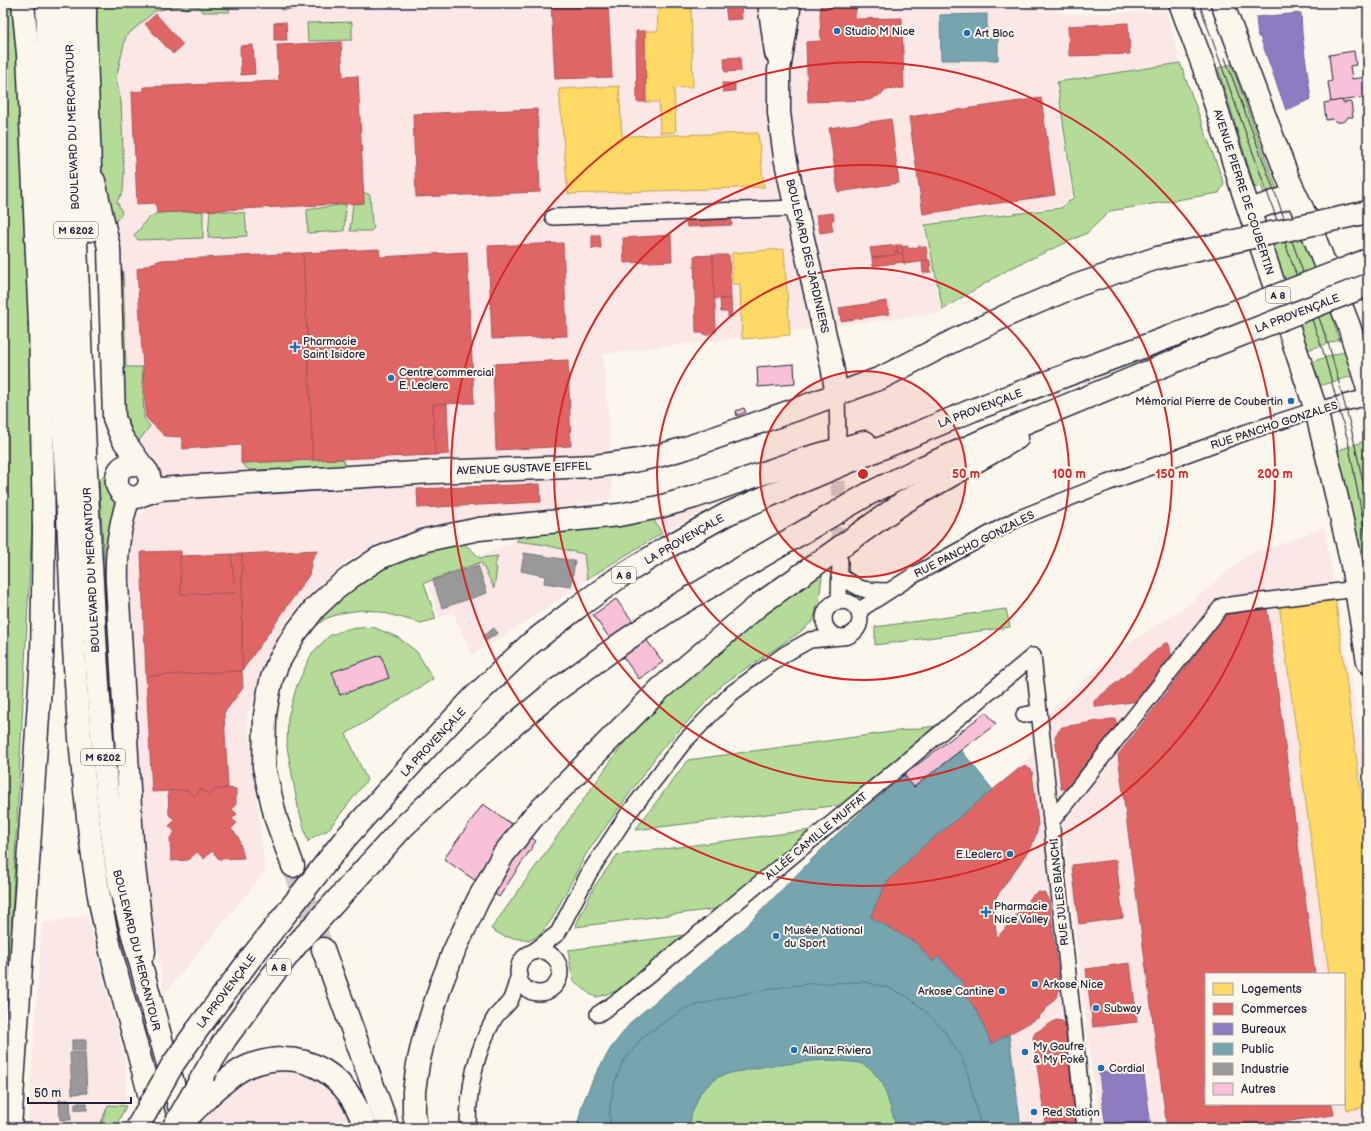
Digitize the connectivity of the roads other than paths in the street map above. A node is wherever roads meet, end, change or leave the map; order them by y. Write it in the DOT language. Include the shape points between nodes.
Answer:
graph roads {
  1 [pos="23,3"];
  2 [pos="30,3"];
  3 [pos="47,3"];
  4 [pos="67,3"];
  5 [pos="85,3"];
  6 [pos="768,3"];
  7 [pos="1180,3"];
  8 [pos="1222,3"];
  9 [pos="791,5"];
  10 [pos="28,54"];
  11 [pos="779,70"];
  12 [pos="90,167"];
  13 [pos="1295,194"];
  14 [pos="796,208"];
  15 [pos="1250,210"];
  16 [pos="1368,212"];
  17 [pos="554,217"];
  18 [pos="1368,260"];
  19 [pos="1368,285"];
  20 [pos="40,324"];
  21 [pos="1368,389"];
  22 [pos="837,395"];
  23 [pos="1368,397"];
  24 [pos="1078,402"];
  25 [pos="974,410"];
  26 [pos="1316,410"];
  27 [pos="838,443"];
  28 [pos="74,455"];
  29 [pos="141,484"];
  30 [pos="1348,590"];
  31 [pos="888,591"];
  32 [pos="839,602"];
  33 [pos="858,612"];
  34 [pos="824,619"];
  35 [pos="841,638"];
  36 [pos="810,640"];
  37 [pos="1032,656"];
  38 [pos="1368,662"];
  39 [pos="1039,712"];
  40 [pos="1024,715"];
  41 [pos="1051,822"];
  42 [pos="293,866"];
  43 [pos="558,933"];
  44 [pos="323,950"];
  45 [pos="533,952"];
  46 [pos="560,971"];
  47 [pos="519,975"];
  48 [pos="539,992"];
  49 [pos="148,997"];
  50 [pos="510,1000"];
  51 [pos="598,1014"];
  52 [pos="10,1128"];
  53 [pos="137,1128"];
  54 [pos="157,1128"];
  55 [pos="173,1128"];
  56 [pos="177,1128"];
  57 [pos="185,1128"];
  58 [pos="365,1128"];
  59 [pos="387,1128"];
  60 [pos="416,1128"];
  61 [pos="468,1128"];
  62 [pos="1085,1128"];
  1 -- 10 [label="main road"];
  2 -- 10 [label="main road"];
  3 -- 28 [label="main road, BOULEVARD DU MERCANTOUR / M 6202"];
  4 -- 28 [label="main road, BOULEVARD DU MERCANTOUR / M 6202"];
  5 -- 12 [label="main road"];
  6 -- 11 [label="main road, BOULEVARD DES JARDINIERS"];
  7 -- 15 [label="main road, AVENUE PIERRE DE COUBERTIN"];
  8 -- 13 [label="main road"];
  9 -- 11 [label="main road, BOULEVARD DES JARDINIERS"];
  10 -- 20 [label="main road"];
  11 -- 14 [label="main road, BOULEVARD DES JARDINIERS" via="778,113"];
  12 -- 28 [label="main road" via="90,277"];
  12 -- 29 [label="main road" via="109,248 114,418"];
  13 -- 15 [label="main road"];
  13 -- 21 [label="main road" via="1349,326"];
  14 -- 17 [label="street"];
  14 -- 22 [label="main road, BOULEVARD DES JARDINIERS"];
  15 -- 26 [label="main road, AVENUE PIERRE DE COUBERTIN"];
  16 -- 22 [label="main road, AVENUE GUSTAVE EIFFEL, bridge" via="1164,256 1120,270 1014,312 881,378"];
  18 -- 25 [label="main road, LA PROVENÇALE / A 8, bridge"];
  19 -- 24 [label="main road, LA PROVENÇALE / A 8, bridge"];
  20 -- 28 [label="main road"];
  20 -- 52 [label="main road" via="44,528 42,657"];
  22 -- 27 [label="street, BOULEVARD DES JARDINIERS"];
  22 -- 29 [label="main road, AVENUE GUSTAVE EIFFEL" via="686,448 633,461 595,466 433,472 201,486"];
  23 -- 26 [label="street, RUE PANCHO GONZALES"];
  24 -- 55 [label="main road, LA PROVENÇALE / A 8, bridge" via="1000,433 870,493 673,608 552,694 467,766 402,828 297,944 226,1038"];
  24 -- 60 [label="main road" via="1002,448 904,502 760,604 660,689 533,818 503,855 478,900 441,984 418,1064 414,1091"];
  25 -- 42 [label="main road" via="806,458 694,497 659,506 619,515 479,529 426,540 379,558 352,576 315,608 294,635 278,664 269,691 265,715 264,767 276,819"];
  25 -- 53 [label="main road, LA PROVENÇALE / A 8, bridge" via="727,514 618,578 530,644 473,698 355,828 197,1030 173,1064"];
  26 -- 31 [label="street, RUE PANCHO GONZALES" via="1235,436 1017,519"];
  26 -- 38 [label="main road, AVENUE PIERRE DE COUBERTIN" via="1352,565"];
  28 -- 49 [label="main road, BOULEVARD DU MERCANTOUR / M 6202" via="113,849"];
  28 -- 54 [label="main road, BOULEVARD DU MERCANTOUR / M 6202" via="77,690 89,829 103,918"];
  29 -- 49 [label="main road" via="118,540 116,560 133,858"];
  30 -- 41 [label="street" via="1222,606"];
  31 -- 32 [label="street" via="867,591 857,588 839,568"];
  31 -- 33 [label="street, RUE PANCHO GONZALES"];
  32 -- 33 [label="street" via="848,603"];
  32 -- 34 [label="street" via="829,607"];
  33 -- 35 [label="street" via="860,624 857,629 853,634"];
  34 -- 35 [label="street" via="831,634"];
  34 -- 36 [label="street"];
  35 -- 36 [label="street"];
  36 -- 43 [label="street" via="785,654 732,693 684,742 628,814 589,872"];
  37 -- 39 [label="street, RUE JULES BIANCHI"];
  37 -- 51 [label="street, ALLÉE CAMILLE MUFFAT" via="620,1000"];
  39 -- 40 [label="street"];
  39 -- 41 [label="street, RUE JULES BIANCHI"];
  41 -- 62 [label="street, RUE JULES BIANCHI"];
  43 -- 45 [label="street"];
  43 -- 46 [label="street"];
  44 -- 59 [label="main road"];
  45 -- 46 [label="street" via="546,952 551,955 556,959"];
  45 -- 47 [label="street" via="524,958"];
  46 -- 48 [label="street" via="557,983 552,988"];
  47 -- 48 [label="street" via="528,989"];
  47 -- 50 [label="street"];
  48 -- 50 [label="street"];
  49 -- 57 [label="main road, BOULEVARD DU MERCANTOUR / M 6202"];
  50 -- 61 [label="street" via="496,1014 479,1049 473,1070"];
  56 -- 58 [label="main road, bridge" via="235,1074 253,1064 275,1059 301,1060 320,1068 337,1081 361,1114"];
}
